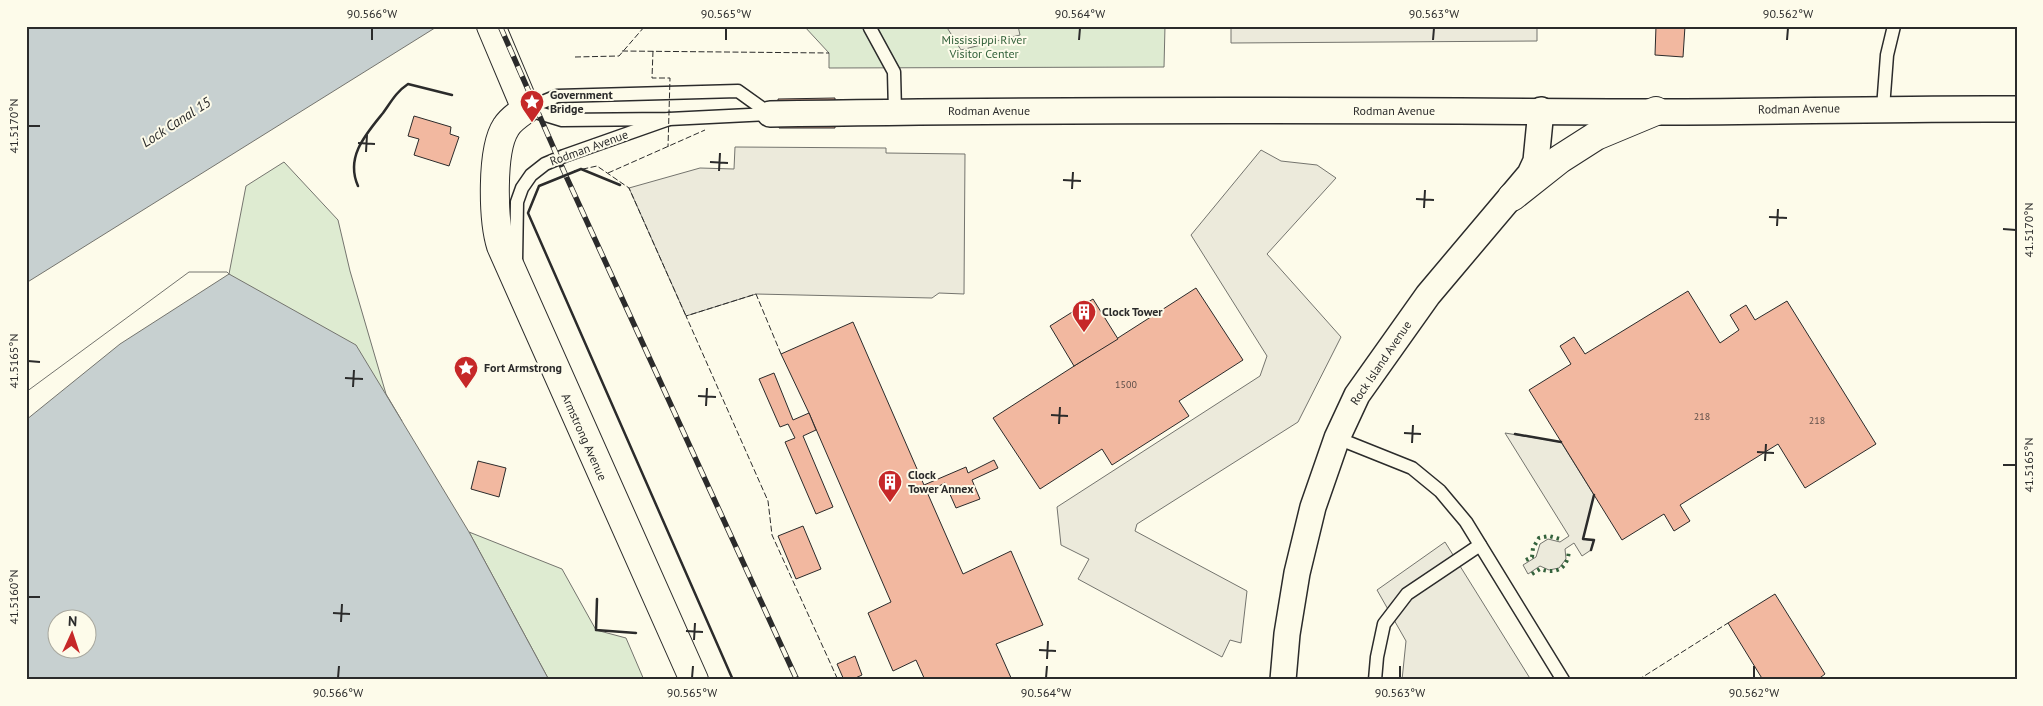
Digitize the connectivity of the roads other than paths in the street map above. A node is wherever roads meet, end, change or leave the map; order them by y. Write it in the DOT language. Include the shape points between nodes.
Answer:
graph roads {
  1 [pos="491,26"];
  2 [pos="1894,26"];
  3 [pos="870,28"];
  4 [pos="1883,108"];
  5 [pos="526,109"];
  6 [pos="2017,109"];
  7 [pos="1541,110"];
  8 [pos="1656,111"];
  9 [pos="895,112"];
  10 [pos="770,114"];
  11 [pos="669,119"];
  12 [pos="1512,197"];
  13 [pos="516,282"];
  14 [pos="1337,438"];
  15 [pos="1480,545"];
  16 [pos="694,680"];
  17 [pos="1283,680"];
  18 [pos="1375,680"];
  19 [pos="1563,680"];
  1 -- 5 [label="street"];
  2 -- 4 [label="lane" via="1886,55"];
  3 -- 9 [label="lane" via="894,72"];
  4 -- 6 [label="street, Rodman Avenue"];
  4 -- 8 [label="street, Rodman Avenue"];
  5 -- 10 [label="lane" via="557,96 738,92"];
  5 -- 11 [label="lane, Rodman Avenue" via="562,120"];
  5 -- 13 [label="street, Armstrong Avenue" via="507,125 497,150 497,232"];
  7 -- 8 [label="street, Rodman Avenue"];
  7 -- 9 [label="street, Rodman Avenue"];
  7 -- 12 [label="street, Rock Island Avenue" via="1536,161"];
  8 -- 12 [label="street" via="1596,136 1560,159"];
  9 -- 10 [label="street, Rodman Avenue"];
  10 -- 11 [label="lane, Rodman Avenue"];
  11 -- 13 [label="lane, Rodman Avenue" via="564,156 545,164 531,175 517,202"];
  12 -- 14 [label="street, Rock Island Avenue" via="1428,295 1357,395"];
  13 -- 16 [label="street, Armstrong Avenue"];
  14 -- 15 [label="lane" via="1412,468 1440,491"];
  14 -- 17 [label="street, Rock Island Avenue" via="1313,507 1297,573"];
  15 -- 18 [label="lane" via="1407,594 1384,624 1376,657"];
  15 -- 19 [label="lane"];
}
